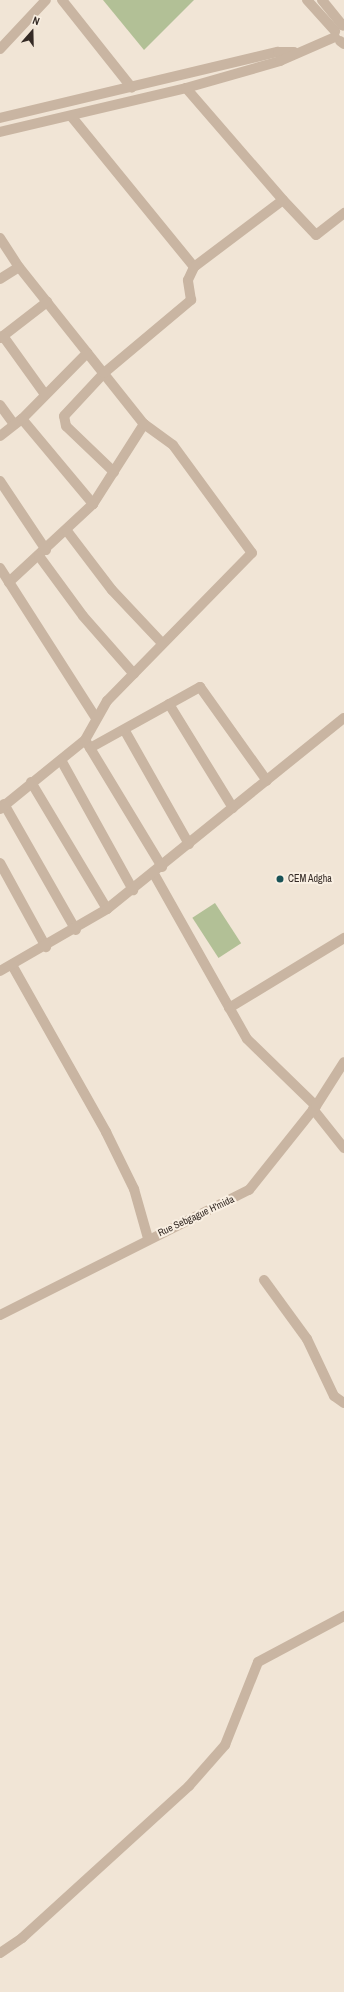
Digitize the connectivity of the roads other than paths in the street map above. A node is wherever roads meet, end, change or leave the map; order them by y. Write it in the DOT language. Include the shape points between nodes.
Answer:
graph roads {
  1 [pos="46,0"];
  2 [pos="62,0"];
  3 [pos="307,0"];
  4 [pos="322,0"];
  5 [pos="341,35"];
  6 [pos="0,49"];
  7 [pos="295,52"];
  8 [pos="132,88"];
  9 [pos="186,88"];
  10 [pos="71,116"];
  11 [pos="0,118"];
  12 [pos="0,132"];
  13 [pos="283,200"];
  14 [pos="344,213"];
  15 [pos="0,238"];
  16 [pos="19,267"];
  17 [pos="194,267"];
  18 [pos="0,279"];
  19 [pos="47,302"];
  20 [pos="2,337"];
  21 [pos="86,353"];
  22 [pos="104,373"];
  23 [pos="44,393"];
  24 [pos="0,405"];
  25 [pos="18,422"];
  26 [pos="144,424"];
  27 [pos="0,436"];
  28 [pos="114,472"];
  29 [pos="0,481"];
  30 [pos="93,504"];
  31 [pos="67,531"];
  32 [pos="43,553"];
  33 [pos="0,568"];
  34 [pos="9,582"];
  35 [pos="162,643"];
  36 [pos="134,674"];
  37 [pos="170,704"];
  38 [pos="96,718"];
  39 [pos="344,718"];
  40 [pos="125,731"];
  41 [pos="88,744"];
  42 [pos="61,760"];
  43 [pos="267,781"];
  44 [pos="30,782"];
  45 [pos="2,807"];
  46 [pos="233,808"];
  47 [pos="189,844"];
  48 [pos="0,863"];
  49 [pos="162,867"];
  50 [pos="154,874"];
  51 [pos="133,890"];
  52 [pos="106,910"];
  53 [pos="76,930"];
  54 [pos="344,938"];
  55 [pos="46,947"];
  56 [pos="12,965"];
  57 [pos="0,972"];
  58 [pos="229,1008"];
  59 [pos="344,1062"];
  60 [pos="314,1108"];
  61 [pos="344,1148"];
  62 [pos="148,1238"];
  63 [pos="264,1280"];
  64 [pos="0,1315"];
  65 [pos="344,1403"];
  66 [pos="344,1616"];
  67 [pos="0,1953"];
  1 -- 6 [label="street"];
  2 -- 8 [label="street"];
  3 -- 5 [label="street"];
  4 -- 5 [label="street"];
  5 -- 7 [label="street"];
  7 -- 8 [label="street" via="278,52"];
  7 -- 9 [label="street" via="280,61"];
  8 -- 11 [label="street"];
  9 -- 10 [label="street"];
  9 -- 13 [label="street"];
  10 -- 12 [label="street"];
  10 -- 17 [label="street"];
  13 -- 14 [label="street" via="316,235"];
  13 -- 17 [label="street"];
  15 -- 16 [label="street"];
  16 -- 18 [label="street"];
  16 -- 19 [label="street"];
  17 -- 22 [label="street" via="188,280 191,300"];
  19 -- 20 [label="street"];
  19 -- 21 [label="street"];
  20 -- 23 [label="street"];
  21 -- 22 [label="street"];
  21 -- 23 [label="street"];
  22 -- 26 [label="street"];
  22 -- 28 [label="street" via="63,418 66,426"];
  23 -- 25 [label="street"];
  24 -- 25 [label="street"];
  25 -- 27 [label="street"];
  25 -- 30 [label="street"];
  26 -- 28 [label="street"];
  26 -- 35 [label="street" via="173,446 252,551"];
  28 -- 30 [label="street"];
  29 -- 32 [label="street"];
  30 -- 31 [label="street"];
  31 -- 32 [label="street"];
  31 -- 35 [label="street" via="112,590"];
  32 -- 34 [label="street"];
  32 -- 36 [label="street" via="83,616"];
  33 -- 34 [label="street"];
  34 -- 38 [label="street"];
  35 -- 36 [label="street"];
  36 -- 38 [label="street" via="106,701"];
  37 -- 40 [label="street"];
  37 -- 43 [label="street" via="200,686"];
  37 -- 46 [label="street"];
  38 -- 41 [label="street"];
  39 -- 43 [label="street"];
  40 -- 41 [label="street"];
  40 -- 47 [label="street"];
  41 -- 42 [label="street"];
  41 -- 49 [label="street"];
  42 -- 44 [label="street"];
  42 -- 51 [label="street"];
  43 -- 46 [label="street"];
  44 -- 45 [label="street"];
  44 -- 52 [label="street"];
  45 -- 53 [label="street"];
  46 -- 47 [label="street"];
  47 -- 49 [label="street"];
  48 -- 55 [label="street"];
  49 -- 50 [label="street"];
  50 -- 51 [label="street"];
  50 -- 58 [label="street" via="192,936"];
  51 -- 52 [label="street"];
  52 -- 53 [label="street"];
  53 -- 55 [label="street"];
  54 -- 58 [label="street"];
  55 -- 56 [label="street"];
  56 -- 57 [label="street"];
  56 -- 62 [label="street" via="106,1132 134,1189"];
  58 -- 60 [label="street" via="261,1054"];
  59 -- 60 [label="street, Rue Sebgague H'mida"];
  60 -- 61 [label="street"];
  60 -- 62 [label="street, Rue Sebgague H'mida" via="258,1184"];
  62 -- 64 [label="street, Rue Sebgague H'mida"];
  63 -- 65 [label="street" via="307,1339 334,1396"];
  66 -- 67 [label="street" via="258,1662 225,1745 189,1786 43,1920"];
}
